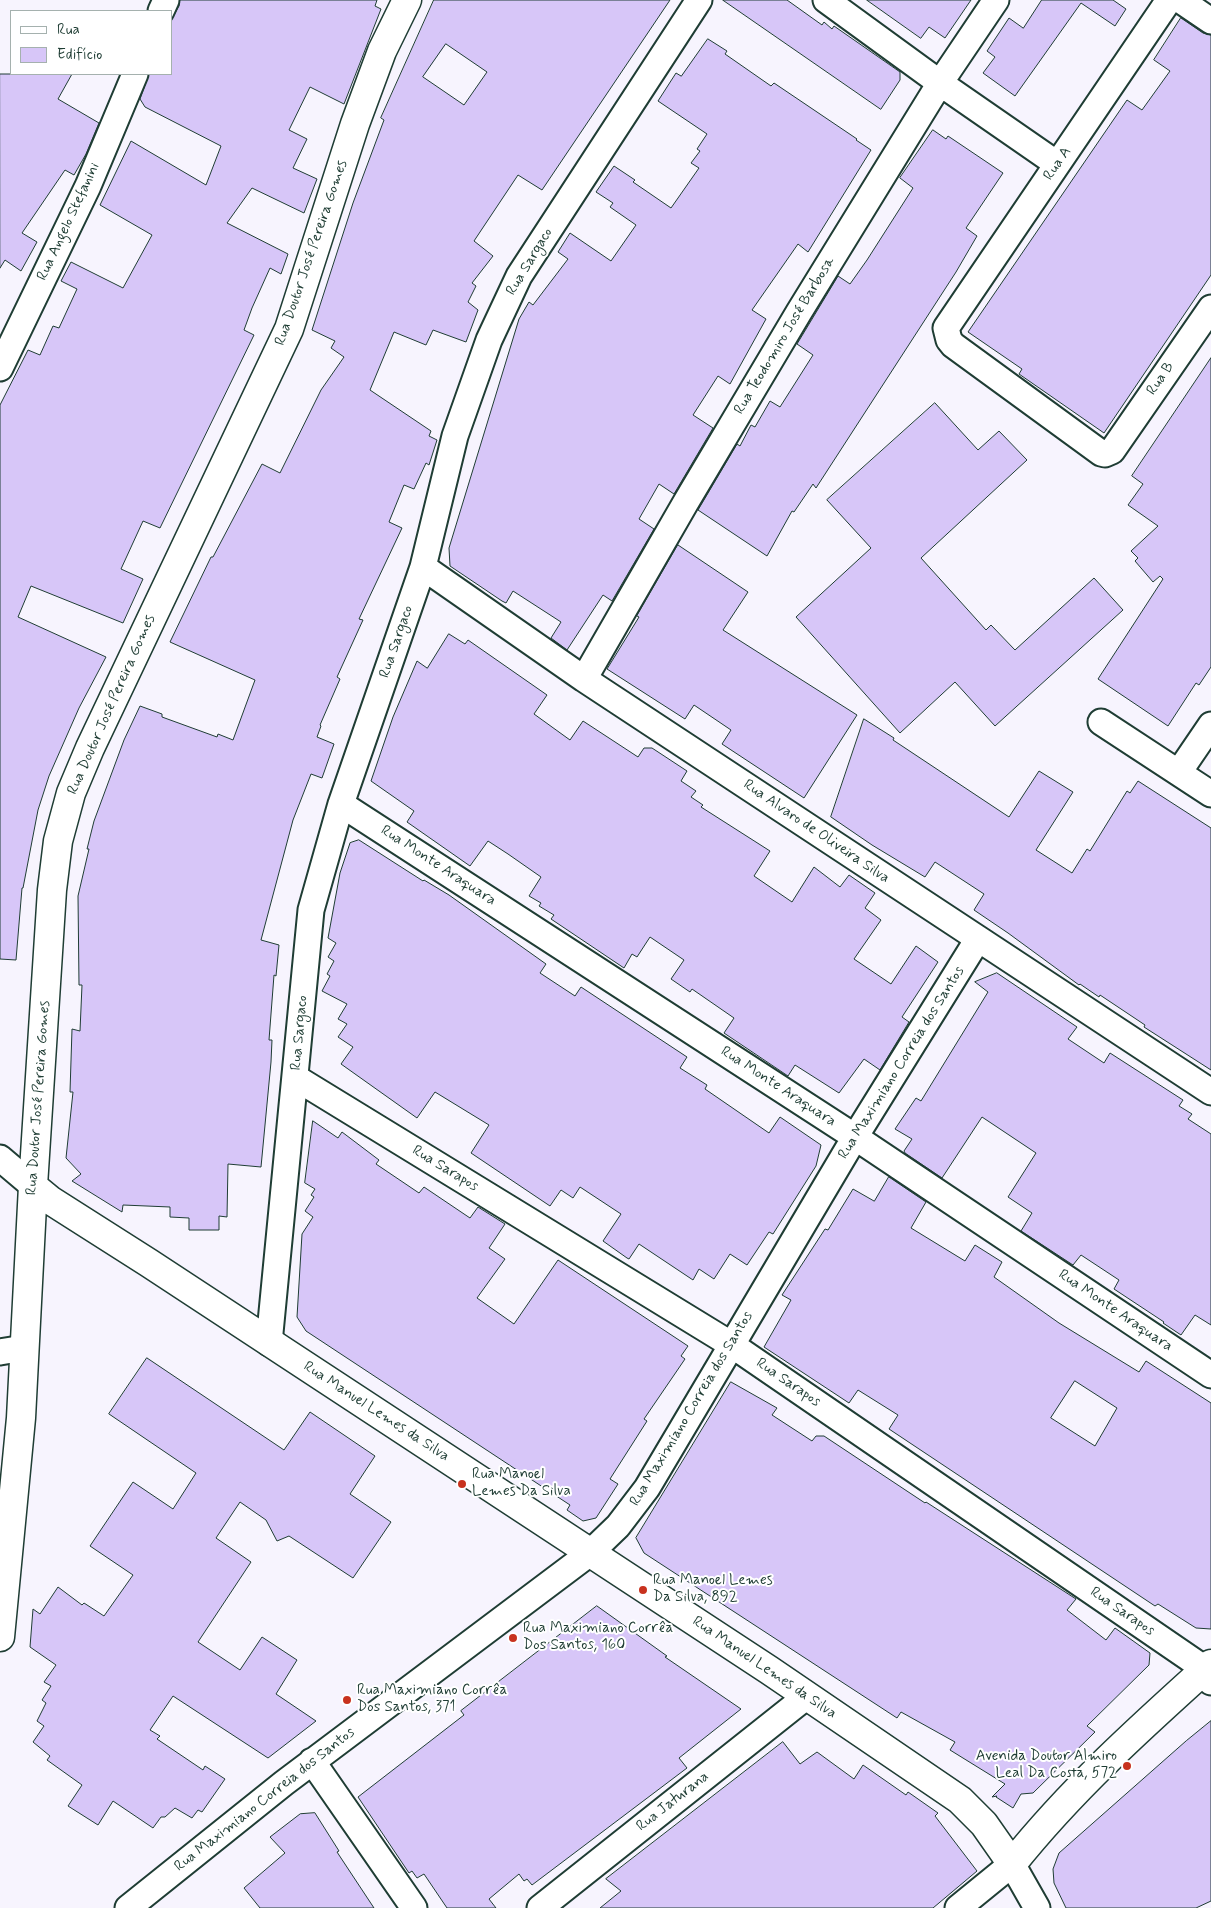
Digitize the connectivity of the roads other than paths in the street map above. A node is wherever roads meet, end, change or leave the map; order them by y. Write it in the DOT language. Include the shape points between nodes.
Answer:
graph roads {
  1 [pos="407,0"];
  2 [pos="699,0"];
  3 [pos="826,0"];
  4 [pos="996,0"];
  5 [pos="1169,0"];
  6 [pos="1180,0"];
  7 [pos="1211,21"];
  8 [pos="135,75"];
  9 [pos="940,83"];
  10 [pos="1057,164"];
  11 [pos="1211,308"];
  12 [pos="0,368"];
  13 [pos="1112,451"];
  14 [pos="423,567"];
  15 [pos="584,679"];
  16 [pos="1101,722"];
  17 [pos="1211,725"];
  18 [pos="1179,772"];
  19 [pos="1211,794"];
  20 [pos="341,804"];
  21 [pos="978,939"];
  22 [pos="296,1078"];
  23 [pos="1211,1092"];
  24 [pos="855,1137"];
  25 [pos="0,1158"];
  26 [pos="33,1186"];
  27 [pos="269,1343"];
  28 [pos="732,1345"];
  29 [pos="12,1350"];
  30 [pos="1211,1374"];
  31 [pos="590,1553"];
  32 [pos="2,1598"];
  33 [pos="0,1637"];
  34 [pos="1209,1672"];
  35 [pos="807,1696"];
  36 [pos="312,1761"];
  37 [pos="1012,1864"];
  38 [pos="128,1908"];
  39 [pos="414,1908"];
  40 [pos="540,1908"];
  41 [pos="958,1908"];
  42 [pos="1037,1908"];
  1 -- 26 [label="main road, Rua Doutor José Pereira Gomes" via="382,51 355,124 289,330 71,793 58,841 52,890"];
  2 -- 14 [label="street, Rua Sargaco" via="519,276 489,340 455,436"];
  3 -- 9 [label="street"];
  4 -- 9 [label="street, Rua Teodomiro José Barbosa"];
  5 -- 10 [label="street, Rua A"];
  6 -- 7 [label="street"];
  8 -- 12 [label="street, Rua Angelo Stefanini" via="88,186"];
  9 -- 10 [label="street"];
  9 -- 15 [label="street, Rua Teodomiro José Barbosa" via="789,328"];
  10 -- 13 [label="street, Rua A" via="946,328 953,344 1101,453"];
  11 -- 13 [label="street, Rua B"];
  14 -- 15 [label="street, Rua Alvaro de Oliveira Silva"];
  14 -- 20 [label="street, Rua Sargaco"];
  15 -- 21 [label="street, Rua Alvaro de Oliveira Silva"];
  16 -- 18 [label="street"];
  17 -- 18 [label="street"];
  18 -- 19 [label="street"];
  20 -- 22 [label="street, Rua Sargaco" via="311,910"];
  20 -- 24 [label="street, Rua Monte Araquara"];
  21 -- 23 [label="street, Rua Alvaro de Oliveira Silva"];
  21 -- 24 [label="street, Rua Maximiano Correia dos Santos"];
  22 -- 27 [label="street, Rua Sargaco"];
  22 -- 28 [label="street, Rua Sarapos"];
  24 -- 28 [label="street, Rua Maximiano Correia dos Santos"];
  24 -- 30 [label="street, Rua Monte Araquara"];
  25 -- 26 [label="street, Rua Manuel Lemes da Silva"];
  26 -- 27 [label="main road, Rua Manuel Lemes da Silva"];
  26 -- 29 [label="main road, Rua Doutor José Pereira Gomes"];
  27 -- 31 [label="main road, Rua Manuel Lemes da Silva"];
  28 -- 31 [label="street, Rua Maximiano Correia dos Santos" via="647,1488 618,1526"];
  28 -- 34 [label="street, Rua Sarapos"];
  29 -- 32 [label="main road, Rua Doutor José Pereira Gomes" via="21,1418"];
  31 -- 35 [label="main road, Rua Manuel Lemes da Silva"];
  31 -- 36 [label="street, Rua Maximiano Correia dos Santos"];
  32 -- 33 [label="main road, Rua Doutor José Pereira Gomes"];
  34 -- 37 [label="main road" via="1086,1780"];
  35 -- 37 [label="main road, Rua Manuel Lemes da Silva" via="960,1800 984,1824"];
  35 -- 40 [label="street, Rua Jaturana"];
  36 -- 38 [label="street, Rua Maximiano Correia dos Santos"];
  36 -- 39 [label="street"];
  37 -- 41 [label="street"];
  37 -- 42 [label="street"];
}
